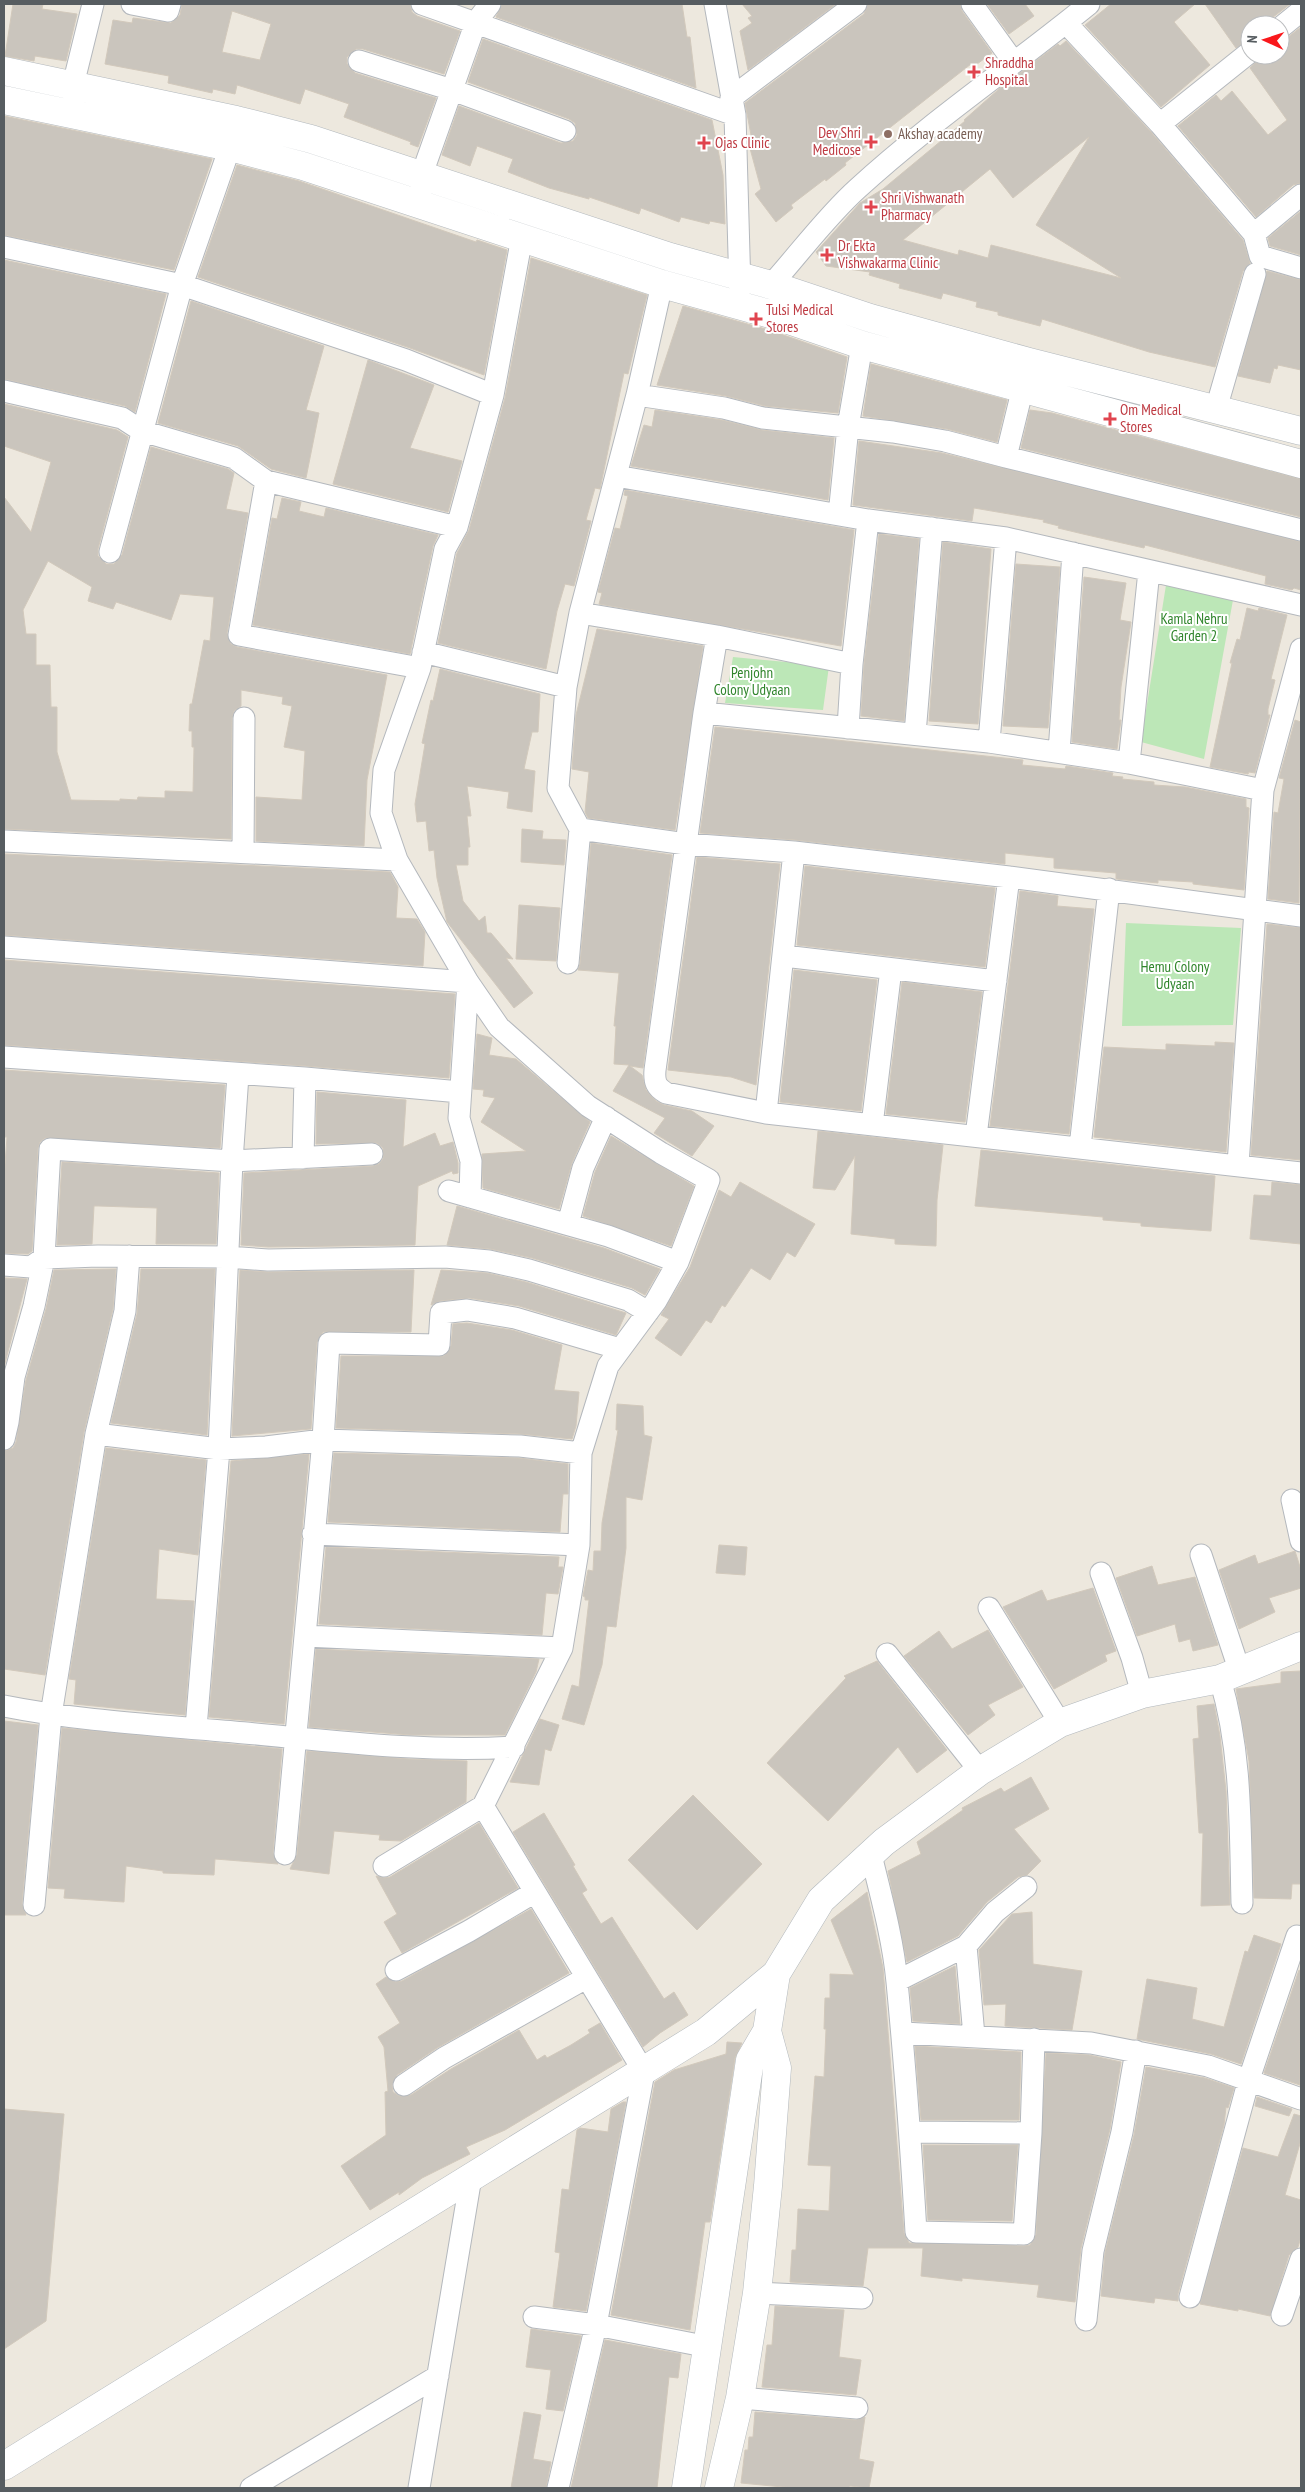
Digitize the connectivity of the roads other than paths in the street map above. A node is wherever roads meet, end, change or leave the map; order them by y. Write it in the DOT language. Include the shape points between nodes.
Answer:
graph roads {
  1 [pos="92,4"];
  2 [pos="132,4"];
  3 [pos="170,4"];
  4 [pos="422,4"];
  5 [pos="490,4"];
  6 [pos="715,4"];
  7 [pos="856,4"];
  8 [pos="972,4"];
  9 [pos="1090,4"];
  10 [pos="1301,11"];
  11 [pos="1290,20"];
  12 [pos="476,22"];
  13 [pos="1066,23"];
  14 [pos="1240,60"];
  15 [pos="359,61"];
  16 [pos="1013,61"];
  17 [pos="4,71"];
  18 [pos="73,85"];
  19 [pos="452,90"];
  20 [pos="4,100"];
  21 [pos="733,107"];
  22 [pos="75,115"];
  23 [pos="1160,124"];
  24 [pos="565,131"];
  25 [pos="230,148"];
  26 [pos="422,174"];
  27 [pos="1301,195"];
  28 [pos="420,206"];
  29 [pos="1254,234"];
  30 [pos="522,238"];
  31 [pos="4,247"];
  32 [pos="1301,268"];
  33 [pos="1255,274"];
  34 [pos="740,276"];
  35 [pos="662,284"];
  36 [pos="182,285"];
  37 [pos="771,285"];
  38 [pos="741,307"];
  39 [pos="862,345"];
  40 [pos="1029,362"];
  41 [pos="1022,390"];
  42 [pos="4,391"];
  43 [pos="492,395"];
  44 [pos="637,395"];
  45 [pos="1216,409"];
  46 [pos="848,427"];
  47 [pos="142,431"];
  48 [pos="1301,431"];
  49 [pos="1006,457"];
  50 [pos="1301,464"];
  51 [pos="616,476"];
  52 [pos="266,481"];
  53 [pos="839,515"];
  54 [pos="868,520"];
  55 [pos="457,526"];
  56 [pos="932,528"];
  57 [pos="1301,530"];
  58 [pos="1006,538"];
  59 [pos="110,552"];
  60 [pos="1073,553"];
  61 [pos="1149,571"];
  62 [pos="1301,605"];
  63 [pos="580,612"];
  64 [pos="717,636"];
  65 [pos="1301,649"];
  66 [pos="422,660"];
  67 [pos="852,664"];
  68 [pos="566,687"];
  69 [pos="704,713"];
  70 [pos="244,718"];
  71 [pos="848,728"];
  72 [pos="915,734"];
  73 [pos="989,742"];
  74 [pos="1059,752"];
  75 [pos="1129,763"];
  76 [pos="1263,790"];
  77 [pos="580,829"];
  78 [pos="4,841"];
  79 [pos="686,844"];
  80 [pos="243,851"];
  81 [pos="794,852"];
  82 [pos="397,860"];
  83 [pos="1009,877"];
  84 [pos="1109,889"];
  85 [pos="1254,911"];
  86 [pos="1301,916"];
  87 [pos="4,947"];
  88 [pos="784,956"];
  89 [pos="568,963"];
  90 [pos="891,969"];
  91 [pos="996,981"];
  92 [pos="468,982"];
  93 [pos="4,1057"];
  94 [pos="238,1075"];
  95 [pos="305,1078"];
  96 [pos="460,1092"];
  97 [pos="766,1113"];
  98 [pos="606,1117"];
  99 [pos="872,1125"];
  100 [pos="976,1136"];
  101 [pos="1080,1147"];
  102 [pos="372,1154"];
  103 [pos="303,1158"];
  104 [pos="232,1161"];
  105 [pos="1238,1165"];
  106 [pos="1301,1172"];
  107 [pos="449,1191"];
  108 [pos="470,1197"];
  109 [pos="568,1224"];
  110 [pos="129,1256"];
  111 [pos="227,1257"];
  112 [pos="44,1258"];
  113 [pos="678,1262"];
  114 [pos="4,1265"];
  115 [pos="648,1312"];
  116 [pos="620,1349"];
  117 [pos="9,1377"];
  118 [pos="96,1434"];
  119 [pos="4,1439"];
  120 [pos="323,1440"];
  121 [pos="219,1449"];
  122 [pos="581,1452"];
  123 [pos="1292,1500"];
  124 [pos="313,1534"];
  125 [pos="1301,1541"];
  126 [pos="579,1545"];
  127 [pos="1201,1555"];
  128 [pos="1101,1573"];
  129 [pos="989,1608"];
  130 [pos="305,1636"];
  131 [pos="1301,1646"];
  132 [pos="562,1648"];
  133 [pos="887,1654"];
  134 [pos="1230,1675"];
  135 [pos="1142,1694"];
  136 [pos="4,1706"];
  137 [pos="51,1715"];
  138 [pos="1060,1723"];
  139 [pos="196,1728"];
  140 [pos="297,1738"];
  141 [pos="514,1747"];
  142 [pos="980,1771"];
  143 [pos="483,1806"];
  144 [pos="285,1854"];
  145 [pos="871,1855"];
  146 [pos="384,1866"];
  147 [pos="1026,1887"];
  148 [pos="535,1892"];
  149 [pos="1242,1903"];
  150 [pos="34,1905"];
  151 [pos="1297,1936"];
  152 [pos="966,1946"];
  153 [pos="396,1970"];
  154 [pos="776,1974"];
  155 [pos="586,1978"];
  156 [pos="897,1982"];
  157 [pos="767,2031"];
  158 [pos="903,2033"];
  159 [pos="974,2036"];
  160 [pos="1034,2039"];
  161 [pos="1136,2051"];
  162 [pos="644,2072"];
  163 [pos="1249,2079"];
  164 [pos="404,2085"];
  165 [pos="1301,2099"];
  166 [pos="910,2132"];
  167 [pos="1031,2133"];
  168 [pos="472,2177"];
  169 [pos="1301,2259"];
  170 [pos="757,2293"];
  171 [pos="1190,2297"];
  172 [pos="862,2298"];
  173 [pos="1282,2315"];
  174 [pos="534,2317"];
  175 [pos="1086,2320"];
  176 [pos="596,2325"];
  177 [pos="709,2347"];
  178 [pos="438,2376"];
  179 [pos="740,2398"];
  180 [pos="857,2408"];
  181 [pos="4,2466"];
  182 [pos="251,2488"];
  183 [pos="419,2488"];
  184 [pos="558,2488"];
  185 [pos="686,2488"];
  186 [pos="720,2488"];
  1 -- 18 [label="street"];
  2 -- 3 [label="street" via="168,11"];
  4 -- 12 [label="street"];
  5 -- 12 [label="street"];
  6 -- 21 [label="street"];
  7 -- 21 [label="street"];
  8 -- 16 [label="street"];
  9 -- 13 [label="street"];
  10 -- 11 [label="street"];
  12 -- 19 [label="street"];
  12 -- 21 [label="street"];
  13 -- 16 [label="street"];
  13 -- 23 [label="street"];
  14 -- 23 [label="street"];
  15 -- 19 [label="street"];
  16 -- 37 [label="street" via="855,190"];
  17 -- 18 [label="street"];
  18 -- 22 [label="street"];
  18 -- 26 [label="street" via="311,139"];
  19 -- 24 [label="street"];
  19 -- 26 [label="street"];
  20 -- 22 [label="street"];
  21 -- 34 [label="street"];
  22 -- 25 [label="street"];
  23 -- 29 [label="street"];
  25 -- 28 [label="street" via="303,166"];
  25 -- 36 [label="street"];
  26 -- 28 [label="street"];
  26 -- 34 [label="street" via="670,257"];
  27 -- 29 [label="street"];
  28 -- 30 [label="street"];
  29 -- 32 [label="street" via="1260,256"];
  30 -- 35 [label="street"];
  30 -- 43 [label="street"];
  31 -- 36 [label="street"];
  33 -- 45 [label="street"];
  34 -- 37 [label="street"];
  34 -- 38 [label="street"];
  35 -- 38 [label="street"];
  35 -- 44 [label="street"];
  36 -- 43 [label="street" via="406,360"];
  36 -- 47 [label="street"];
  37 -- 40 [label="street" via="870,318"];
  38 -- 39 [label="street"];
  39 -- 41 [label="street"];
  39 -- 46 [label="street"];
  40 -- 41 [label="street"];
  40 -- 45 [label="street"];
  41 -- 49 [label="street"];
  41 -- 50 [label="street"];
  42 -- 47 [label="street" via="122,418"];
  43 -- 55 [label="street"];
  44 -- 46 [label="street" via="724,408 762,418"];
  44 -- 51 [label="street"];
  45 -- 48 [label="street"];
  46 -- 49 [label="street" via="945,441"];
  46 -- 53 [label="street"];
  47 -- 52 [label="street" via="234,458"];
  47 -- 59 [label="street"];
  49 -- 57 [label="street"];
  51 -- 53 [label="street"];
  51 -- 63 [label="street"];
  52 -- 55 [label="street"];
  52 -- 66 [label="street" via="239,635"];
  53 -- 54 [label="street"];
  54 -- 56 [label="street"];
  54 -- 67 [label="street"];
  55 -- 66 [label="street" via="446,549"];
  56 -- 58 [label="street"];
  56 -- 72 [label="street"];
  58 -- 60 [label="street"];
  58 -- 73 [label="street"];
  60 -- 61 [label="street"];
  60 -- 74 [label="street"];
  61 -- 62 [label="street"];
  61 -- 75 [label="street"];
  63 -- 64 [label="street"];
  63 -- 68 [label="street"];
  64 -- 67 [label="street"];
  64 -- 69 [label="street"];
  65 -- 76 [label="street"];
  66 -- 68 [label="street"];
  66 -- 82 [label="street" via="384,770 381,813"];
  67 -- 71 [label="street"];
  68 -- 77 [label="street" via="558,788"];
  69 -- 71 [label="street"];
  69 -- 79 [label="street"];
  70 -- 80 [label="street"];
  71 -- 72 [label="street"];
  72 -- 73 [label="street"];
  73 -- 74 [label="street"];
  74 -- 75 [label="street"];
  75 -- 76 [label="street"];
  76 -- 85 [label="street"];
  77 -- 79 [label="street"];
  77 -- 89 [label="street"];
  78 -- 80 [label="street"];
  79 -- 81 [label="street"];
  79 -- 97 [label="street" via="654,1080 658,1089 666,1093"];
  80 -- 82 [label="street"];
  81 -- 83 [label="street"];
  81 -- 88 [label="street"];
  82 -- 92 [label="street"];
  83 -- 84 [label="street"];
  83 -- 91 [label="street"];
  84 -- 85 [label="street"];
  84 -- 101 [label="street"];
  85 -- 86 [label="street"];
  85 -- 105 [label="street"];
  87 -- 92 [label="street"];
  88 -- 90 [label="street"];
  88 -- 97 [label="street"];
  90 -- 91 [label="street"];
  90 -- 99 [label="street"];
  91 -- 100 [label="street"];
  92 -- 96 [label="street"];
  92 -- 98 [label="street" via="499,1027 588,1106"];
  93 -- 94 [label="street"];
  94 -- 95 [label="street"];
  94 -- 104 [label="street"];
  95 -- 96 [label="street"];
  95 -- 103 [label="street"];
  96 -- 108 [label="street" via="459,1118 471,1161"];
  97 -- 99 [label="street"];
  98 -- 109 [label="street" via="583,1168"];
  98 -- 113 [label="street" via="709,1180"];
  99 -- 100 [label="street"];
  100 -- 101 [label="street"];
  101 -- 105 [label="street"];
  102 -- 103 [label="street"];
  103 -- 104 [label="street"];
  104 -- 111 [label="street"];
  104 -- 112 [label="street" via="50,1149"];
  105 -- 106 [label="street"];
  107 -- 108 [label="street"];
  108 -- 109 [label="street"];
  109 -- 113 [label="street"];
  110 -- 111 [label="street"];
  110 -- 112 [label="street"];
  110 -- 118 [label="street" via="125,1311"];
  111 -- 115 [label="street" via="268,1260 445,1257 489,1261 600,1291 628,1300"];
  111 -- 121 [label="street"];
  112 -- 114 [label="street" via="31,1268"];
  112 -- 117 [label="street" via="34,1306"];
  113 -- 115 [label="street"];
  115 -- 116 [label="street"];
  116 -- 120 [label="street" via="515,1318 467,1310 442,1313 439,1345 329,1343"];
  116 -- 122 [label="street" via="608,1366"];
  117 -- 119 [label="street" via="8,1422"];
  118 -- 121 [label="street"];
  118 -- 137 [label="street"];
  120 -- 121 [label="street"];
  120 -- 122 [label="street" via="520,1446"];
  120 -- 124 [label="street"];
  121 -- 139 [label="street"];
  122 -- 126 [label="street"];
  123 -- 125 [label="street"];
  124 -- 126 [label="street"];
  124 -- 130 [label="street"];
  126 -- 132 [label="street"];
  127 -- 134 [label="street"];
  128 -- 135 [label="street"];
  129 -- 138 [label="street"];
  130 -- 132 [label="street"];
  130 -- 140 [label="street"];
  131 -- 134 [label="street"];
  132 -- 141 [label="street"];
  133 -- 142 [label="street"];
  134 -- 135 [label="street"];
  134 -- 149 [label="street" via="1229,1710 1237,1756"];
  135 -- 138 [label="street"];
  136 -- 137 [label="street"];
  137 -- 139 [label="street"];
  137 -- 150 [label="street"];
  138 -- 142 [label="street"];
  139 -- 140 [label="street"];
  140 -- 141 [label="street" via="472,1750"];
  140 -- 144 [label="street"];
  141 -- 143 [label="street"];
  142 -- 145 [label="street"];
  143 -- 146 [label="street"];
  143 -- 148 [label="street"];
  145 -- 154 [label="street" via="821,1900"];
  145 -- 156 [label="street"];
  147 -- 152 [label="street" via="995,1912"];
  148 -- 153 [label="street"];
  148 -- 155 [label="street"];
  151 -- 163 [label="street"];
  152 -- 156 [label="street"];
  152 -- 159 [label="street"];
  154 -- 157 [label="street"];
  154 -- 162 [label="street" via="706,2032"];
  155 -- 162 [label="street"];
  155 -- 164 [label="street" via="444,2058"];
  156 -- 158 [label="street"];
  157 -- 170 [label="street" via="777,2068"];
  157 -- 177 [label="street" via="750,2060"];
  158 -- 159 [label="street"];
  158 -- 166 [label="street"];
  159 -- 160 [label="street"];
  160 -- 161 [label="street" via="1091,2043"];
  160 -- 167 [label="street"];
  161 -- 163 [label="street" via="1208,2066"];
  161 -- 175 [label="street" via="1122,2132 1094,2251"];
  162 -- 168 [label="street"];
  162 -- 176 [label="street"];
  163 -- 165 [label="street"];
  163 -- 171 [label="street"];
  166 -- 167 [label="street"];
  166 -- 167 [label="street" via="916,2232 1024,2234"];
  168 -- 178 [label="street"];
  168 -- 181 [label="street"];
  169 -- 173 [label="street"];
  170 -- 172 [label="street"];
  170 -- 179 [label="street"];
  174 -- 176 [label="street"];
  176 -- 177 [label="street"];
  176 -- 184 [label="street"];
  177 -- 185 [label="street"];
  178 -- 182 [label="street"];
  178 -- 183 [label="street"];
  179 -- 180 [label="street"];
  179 -- 186 [label="street"];
}
